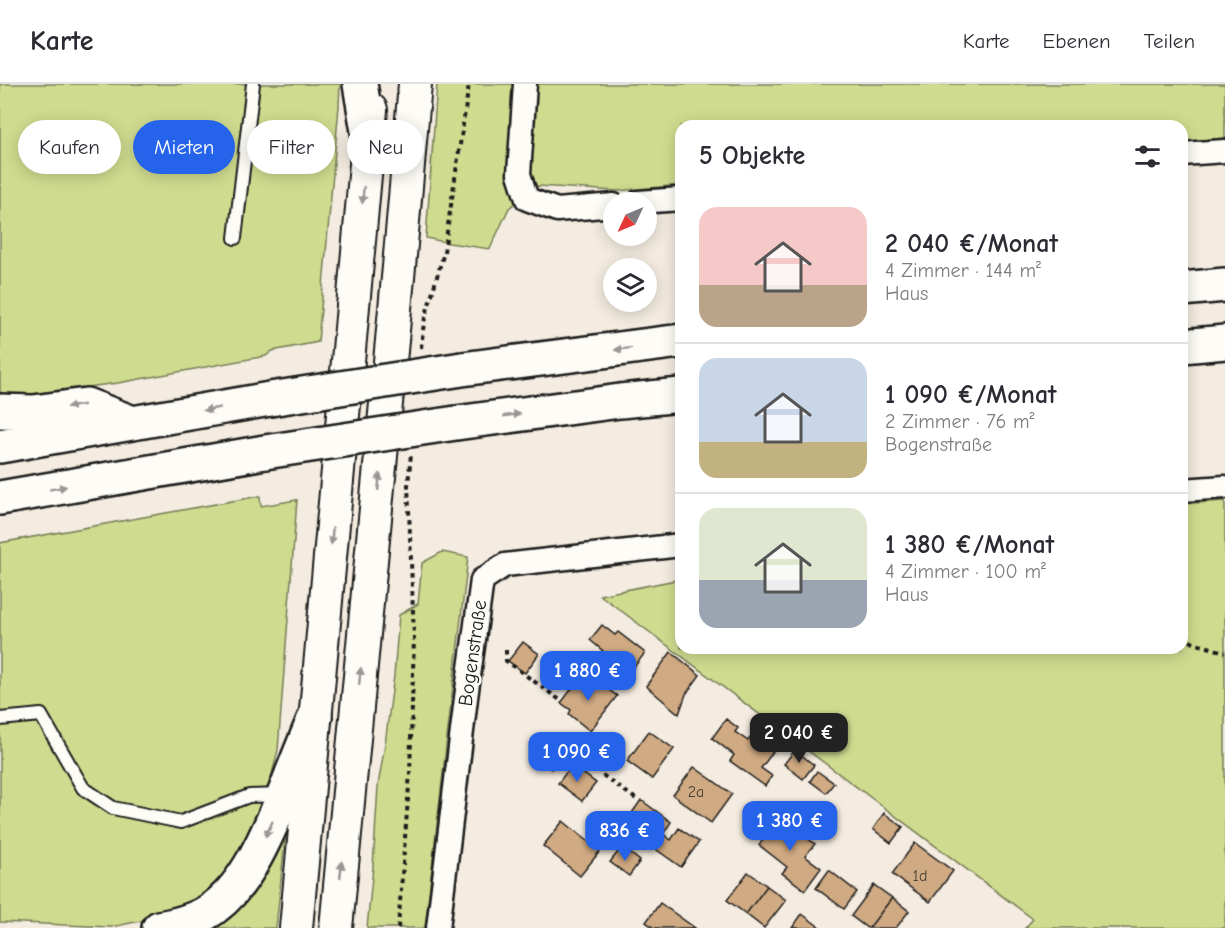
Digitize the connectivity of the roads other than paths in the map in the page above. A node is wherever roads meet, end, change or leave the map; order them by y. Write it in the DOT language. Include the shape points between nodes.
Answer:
graph roads {
  1 [pos="254,84"];
  2 [pos="360,84"];
  3 [pos="373,84"];
  4 [pos="415,84"];
  5 [pos="525,84"];
  6 [pos="366,120"];
  7 [pos="370,120"];
  8 [pos="1225,151"];
  9 [pos="1188,154"];
  10 [pos="366,174"];
  11 [pos="675,199"];
  12 [pos="657,201"];
  13 [pos="603,206"];
  14 [pos="235,238"];
  15 [pos="1225,285"];
  16 [pos="1188,288"];
  17 [pos="675,342"];
  18 [pos="1225,342"];
  19 [pos="1188,345"];
  20 [pos="675,396"];
  21 [pos="0,411"];
  22 [pos="130,422"];
  23 [pos="0,446"];
  24 [pos="1225,487"];
  25 [pos="1188,490"];
  26 [pos="0,498"];
  27 [pos="675,546"];
  28 [pos="315,717"];
  29 [pos="0,719"];
  30 [pos="283,795"];
  31 [pos="159,928"];
  32 [pos="296,928"];
  33 [pos="336,928"];
  34 [pos="438,928"];
  1 -- 14 [label="lane"];
  2 -- 6 [label="highway"];
  3 -- 7 [label="main road"];
  33 -- 4 [label="main road, one-way"];
  5 -- 13 [label="street" via="519,174 527,199 557,210"];
  8 -- 9 [label="street"];
  10 -- 28 [label="main road, one-way"];
  11 -- 12 [label="street"];
  15 -- 16 [label="highway"];
  17 -- 22 [label="highway, one-way, bridge" via="462,369"];
  18 -- 19 [label="highway"];
  26 -- 20 [label="highway, one-way, bridge" via="456,423"];
  22 -- 21 [label="highway, one-way" via="86,405 33,412"];
  22 -- 23 [label="highway"];
  24 -- 25 [label="street"];
  27 -- 34 [label="street, Bogenstraße" via="505,565 482,580"];
  28 -- 30 [label="highway"];
  28 -- 32 [label="main road"];
  29 -- 30 [label="lane" via="41,715 83,788 113,808 181,822 249,796"];
  30 -- 31 [label="highway, one-way" via="270,828 234,889 215,908"];
}
